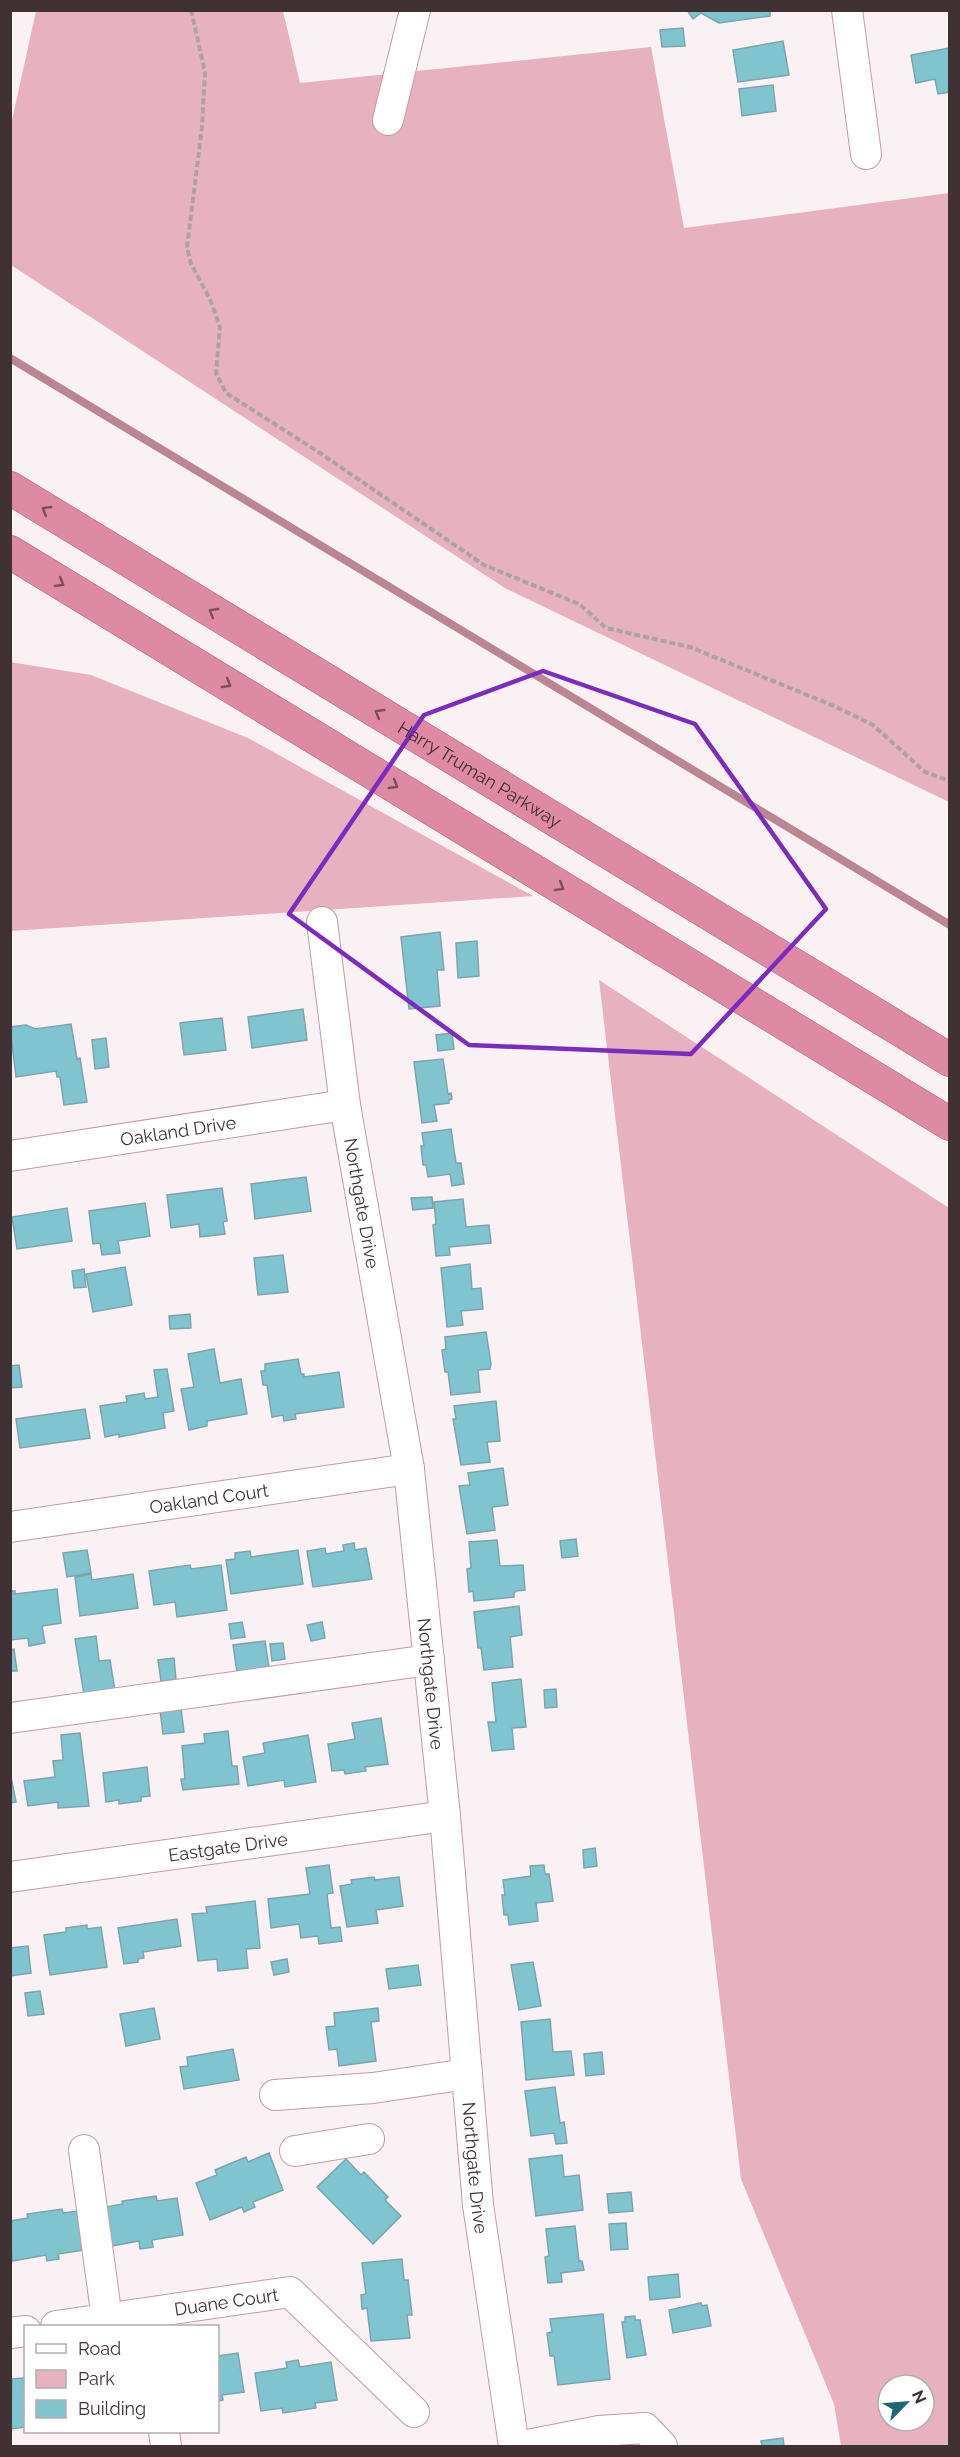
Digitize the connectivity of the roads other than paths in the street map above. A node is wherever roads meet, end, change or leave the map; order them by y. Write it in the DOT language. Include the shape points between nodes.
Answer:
graph roads {
  1 [pos="415,10"];
  2 [pos="847,10"];
  3 [pos="388,120"];
  4 [pos="866,154"];
  5 [pos="10,488"];
  6 [pos="10,552"];
  7 [pos="429,743"];
  8 [pos="322,922"];
  9 [pos="950,1039"];
  10 [pos="950,1060"];
  11 [pos="345,1105"];
  12 [pos="950,1124"];
  13 [pos="10,1156"];
  14 [pos="409,1469"];
  15 [pos="10,1527"];
  16 [pos="429,1660"];
  17 [pos="10,1718"];
  18 [pos="445,1816"];
  19 [pos="10,1877"];
  20 [pos="467,2074"];
  21 [pos="275,2095"];
  22 [pos="369,2139"];
  23 [pos="84,2150"];
  24 [pos="295,2151"];
  25 [pos="107,2319"];
  26 [pos="147,2320"];
  27 [pos="63,2325"];
  28 [pos="414,2412"];
  29 [pos="514,2446"];
  30 [pos="524,2446"];
  31 [pos="662,2446"];
  1 -- 3 [label="street"];
  2 -- 4 [label="street"];
  7 -- 5 [label="highway, Harry Truman Parkway, one-way"];
  6 -- 12 [label="highway, one-way"];
  7 -- 9 [label="highway"];
  7 -- 10 [label="highway, Harry Truman Parkway"];
  8 -- 11 [label="street, Northgate Drive"];
  11 -- 13 [label="street, Oakland Drive"];
  11 -- 14 [label="street, Northgate Drive"];
  14 -- 15 [label="street, Oakland Court"];
  14 -- 16 [label="street, Northgate Drive"];
  16 -- 17 [label="street"];
  16 -- 18 [label="street, Northgate Drive"];
  18 -- 19 [label="street, Eastgate Drive"];
  18 -- 20 [label="street, Northgate Drive"];
  20 -- 21 [label="street" via="373,2088"];
  20 -- 29 [label="street, Northgate Drive" via="478,2205"];
  22 -- 24 [label="street"];
  23 -- 25 [label="street"];
  25 -- 26 [label="street, Duane Court"];
  25 -- 27 [label="street, Duane Court"];
  26 -- 28 [label="street, Duane Court" via="290,2292"];
  30 -- 31 [label="street" via="599,2431 645,2428"];
}
